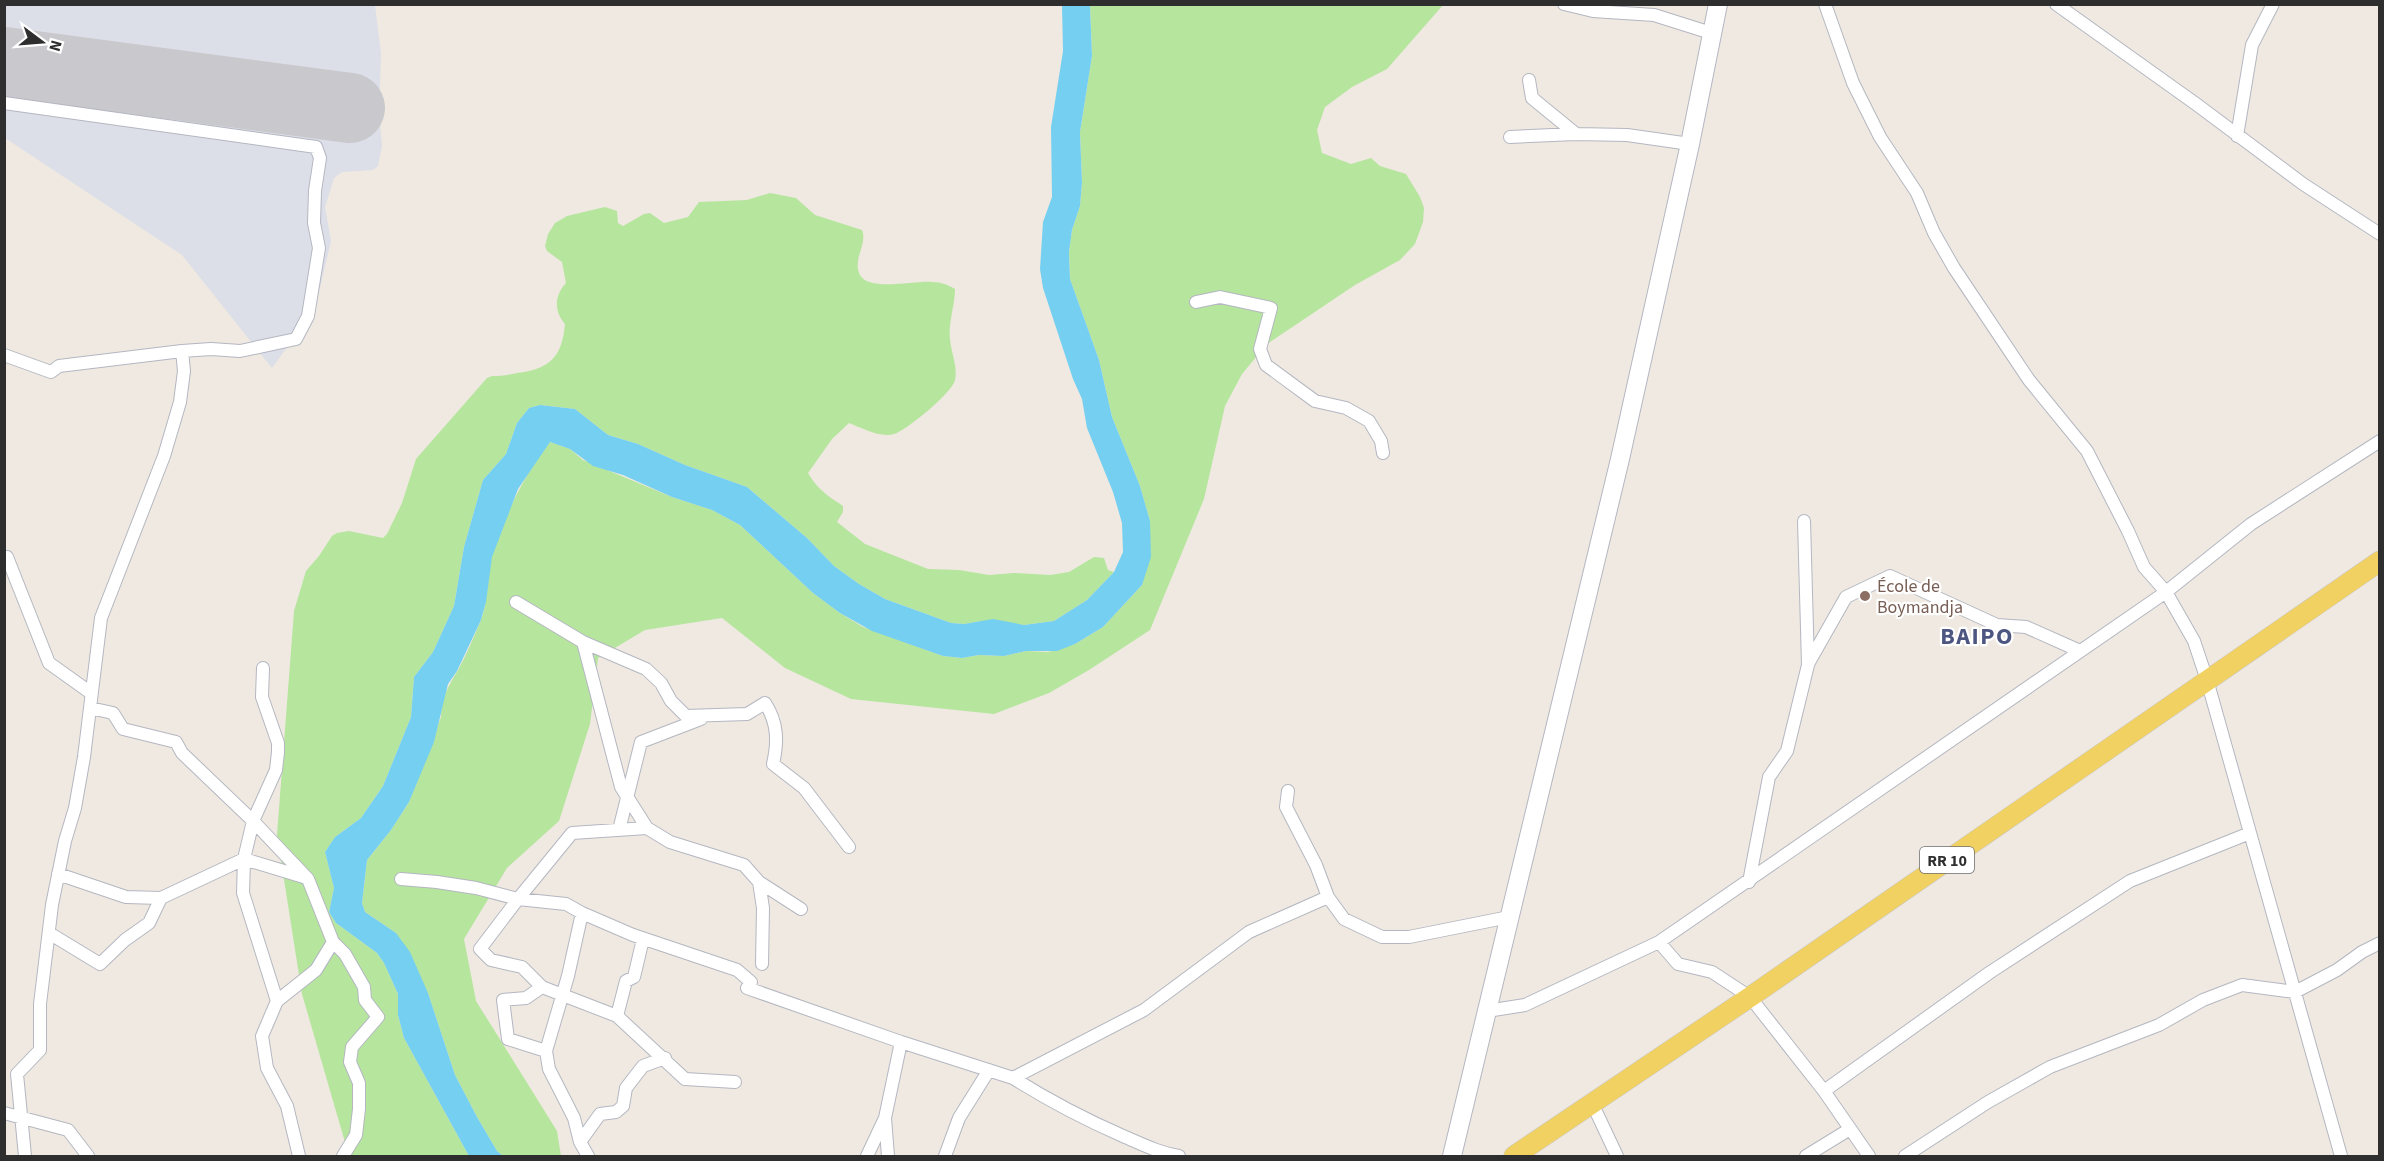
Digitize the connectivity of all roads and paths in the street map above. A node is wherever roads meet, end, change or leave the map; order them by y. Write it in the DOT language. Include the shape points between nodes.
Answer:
graph roads {
  1 [pos="1563,4"];
  2 [pos="1718,4"];
  3 [pos="1825,4"];
  4 [pos="2273,4"];
  5 [pos="2064,7"];
  6 [pos="1711,33"];
  7 [pos="1529,80"];
  8 [pos="4,103"];
  9 [pos="1576,134"];
  10 [pos="2237,136"];
  11 [pos="1510,137"];
  12 [pos="1690,144"];
  13 [pos="2379,234"];
  14 [pos="1196,302"];
  15 [pos="182,351"];
  16 [pos="4,355"];
  17 [pos="2379,441"];
  18 [pos="1383,453"];
  19 [pos="1804,521"];
  20 [pos="4,556"];
  21 [pos="2379,561"];
  22 [pos="2166,592"];
  23 [pos="516,602"];
  24 [pos="584,642"];
  25 [pos="2080,651"];
  26 [pos="1808,665"];
  27 [pos="263,668"];
  28 [pos="2207,680"];
  29 [pos="91,693"];
  30 [pos="90,708"];
  31 [pos="711,716"];
  32 [pos="1288,791"];
  33 [pos="628,798"];
  34 [pos="253,820"];
  35 [pos="647,828"];
  36 [pos="619,830"];
  37 [pos="2250,833"];
  38 [pos="849,847"];
  39 [pos="244,860"];
  40 [pos="58,874"];
  41 [pos="308,879"];
  42 [pos="401,879"];
  43 [pos="759,882"];
  44 [pos="1749,882"];
  45 [pos="1328,897"];
  46 [pos="161,898"];
  47 [pos="518,899"];
  48 [pos="801,909"];
  49 [pos="582,913"];
  50 [pos="1509,917"];
  51 [pos="49,933"];
  52 [pos="643,939"];
  53 [pos="333,942"];
  54 [pos="1659,942"];
  55 [pos="2379,943"];
  56 [pos="762,964"];
  57 [pos="542,987"];
  58 [pos="2295,992"];
  59 [pos="563,993"];
  60 [pos="1750,997"];
  61 [pos="277,1001"];
  62 [pos="1487,1011"];
  63 [pos="617,1016"];
  64 [pos="902,1042"];
  65 [pos="546,1052"];
  66 [pos="665,1058"];
  67 [pos="989,1070"];
  68 [pos="1013,1078"];
  69 [pos="735,1082"];
  70 [pos="1824,1091"];
  71 [pos="1592,1103"];
  72 [pos="4,1113"];
  73 [pos="23,1118"];
  74 [pos="885,1118"];
  75 [pos="1850,1129"];
  76 [pos="580,1142"];
  77 [pos="25,1156"];
  78 [pos="88,1156"];
  79 [pos="299,1156"];
  80 [pos="343,1156"];
  81 [pos="588,1156"];
  82 [pos="867,1156"];
  83 [pos="888,1156"];
  84 [pos="945,1156"];
  85 [pos="1179,1156"];
  86 [pos="1452,1156"];
  87 [pos="1514,1156"];
  88 [pos="1617,1156"];
  89 [pos="1806,1156"];
  90 [pos="1869,1156"];
  91 [pos="1905,1156"];
  92 [pos="2341,1156"];
  1 -- 6 [label="street" via="1593,11 1654,15"];
  2 -- 6 [label="street"];
  3 -- 22 [label="street" via="1853,83 1880,137 1917,193 1954,268 2029,380 2086,451 2144,567"];
  4 -- 10 [label="street" via="2252,45"];
  5 -- 10 [label="street"];
  6 -- 12 [label="street"];
  7 -- 9 [label="street" via="1532,98"];
  8 -- 15 [label="street" via="316,147 320,158 315,190 319,248 308,316 296,339 240,351"];
  9 -- 11 [label="street"];
  9 -- 12 [label="street" via="1628,135"];
  10 -- 13 [label="street"];
  12 -- 50 [label="street" via="1620,459"];
  14 -- 18 [label="street" via="1220,297 1271,308 1260,349 1266,365 1315,401 1346,408 1370,421"];
  15 -- 16 [label="street" via="60,366 51,372"];
  15 -- 29 [label="street" via="180,402 164,456 101,618"];
  17 -- 22 [label="street" via="2251,524"];
  19 -- 26 [label="street"];
  20 -- 29 [label="street" via="49,663"];
  21 -- 28 [label="main road, RR 10"];
  22 -- 25 [label="street"];
  22 -- 28 [label="street" via="2194,641"];
  23 -- 24 [label="street"];
  24 -- 31 [label="street" via="646,669 686,716"];
  24 -- 33 [label="street" via="621,787"];
  25 -- 26 [label="street" via="2026,627 1997,625 1890,576 1846,597"];
  25 -- 44 [label="street"];
  26 -- 44 [label="street" via="1787,751 1769,777"];
  27 -- 34 [label="street" via="262,697 278,752 276,770"];
  28 -- 37 [label="street"];
  28 -- 60 [label="main road, RR 10"];
  29 -- 30 [label="street"];
  30 -- 34 [label="street" via="113,713 123,729 176,742 182,753"];
  30 -- 40 [label="street" via="75,808"];
  31 -- 33 [label="street" via="641,742"];
  31 -- 38 [label="street" via="747,714 765,703 776,727 773,764 804,788"];
  32 -- 45 [label="street" via="1286,807"];
  33 -- 35 [label="street"];
  33 -- 36 [label="street"];
  34 -- 39 [label="street"];
  34 -- 41 [label="street"];
  35 -- 36 [label="street"];
  35 -- 43 [label="street" via="670,842 744,865"];
  36 -- 47 [label="street" via="572,832"];
  37 -- 58 [label="street"];
  37 -- 70 [label="street" via="2130,881 1989,973"];
  39 -- 41 [label="street"];
  39 -- 46 [label="street"];
  39 -- 61 [label="street" via="243,893"];
  40 -- 46 [label="street" via="126,897"];
  40 -- 51 [label="street"];
  41 -- 53 [label="street"];
  42 -- 47 [label="street" via="476,888"];
  43 -- 48 [label="street"];
  43 -- 56 [label="street" via="763,908"];
  44 -- 54 [label="street"];
  45 -- 50 [label="street" via="1344,919 1382,937 1409,937"];
  45 -- 68 [label="street" via="1249,932 1144,1011"];
  46 -- 51 [label="street" via="149,923 100,964"];
  47 -- 49 [label="street" via="566,904"];
  47 -- 57 [label="street" via="480,949 491,960 522,967"];
  49 -- 52 [label="street"];
  49 -- 59 [label="street"];
  50 -- 62 [label="street"];
  51 -- 73 [label="street" via="40,1004 40,1050 17,1074"];
  52 -- 63 [label="street" via="634,977 626,981"];
  52 -- 64 [label="street" via="737,970 749,985"];
  53 -- 61 [label="street" via="316,970"];
  53 -- 80 [label="street" via="345,954 364,987 365,999 378,1017 352,1047 350,1062 359,1083 359,1109 356,1135"];
  54 -- 60 [label="street" via="1678,964 1712,972"];
  54 -- 62 [label="street" via="1525,1005"];
  55 -- 58 [label="street"];
  57 -- 59 [label="street"];
  57 -- 65 [label="street" via="526,998 502,1000 508,1039"];
  58 -- 91 [label="street" via="2242,985 2204,1000 2159,1025 2050,1067"];
  58 -- 92 [label="street"];
  59 -- 63 [label="street"];
  59 -- 65 [label="street"];
  60 -- 70 [label="street"];
  60 -- 71 [label="main road, RR 10"];
  61 -- 79 [label="street" via="262,1036 267,1068 287,1106"];
  62 -- 86 [label="street"];
  63 -- 66 [label="street"];
  64 -- 67 [label="street"];
  64 -- 74 [label="street"];
  65 -- 76 [label="street" via="549,1069 574,1118"];
  66 -- 69 [label="street" via="685,1078"];
  66 -- 76 [label="street" via="643,1066 626,1088 623,1106 616,1112 600,1114"];
  67 -- 68 [label="street"];
  67 -- 84 [label="street" via="959,1118"];
  68 -- 85 [label="street" via="1079,1116 1164,1154"];
  70 -- 75 [label="street"];
  71 -- 87 [label="main road, RR 10"];
  71 -- 88 [label="street"];
  72 -- 73 [label="street"];
  73 -- 77 [label="street"];
  73 -- 78 [label="street" via="68,1130"];
  74 -- 82 [label="street"];
  74 -- 83 [label="street"];
  75 -- 89 [label="street"];
  75 -- 90 [label="street"];
  76 -- 81 [label="street"];
}
